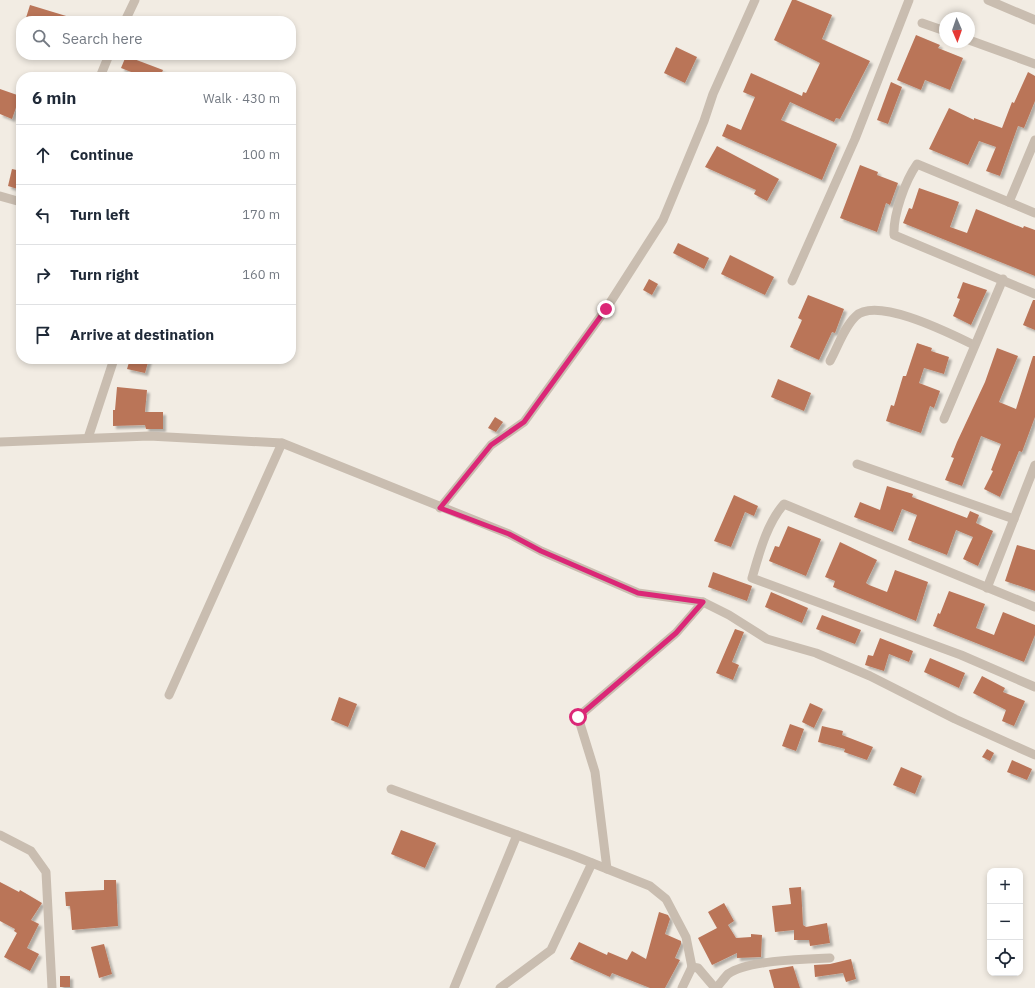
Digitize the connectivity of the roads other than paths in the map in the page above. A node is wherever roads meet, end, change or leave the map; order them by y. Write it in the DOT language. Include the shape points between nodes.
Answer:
graph roads {
  1 [pos="135,0"];
  2 [pos="755,0"];
  3 [pos="909,0"];
  4 [pos="988,0"];
  5 [pos="127,16"];
  6 [pos="1035,20"];
  7 [pos="922,23"];
  8 [pos="939,29"];
  9 [pos="975,42"];
  10 [pos="107,60"];
  11 [pos="1035,64"];
  12 [pos="102,72"];
  13 [pos="1035,140"];
  14 [pos="0,196"];
  15 [pos="16,201"];
  16 [pos="1009,202"];
  17 [pos="1035,213"];
  18 [pos="1003,279"];
  19 [pos="792,281"];
  20 [pos="1035,294"];
  21 [pos="974,345"];
  22 [pos="830,361"];
  23 [pos="112,364"];
  24 [pos="944,419"];
  25 [pos="88,438"];
  26 [pos="0,442"];
  27 [pos="282,443"];
  28 [pos="857,464"];
  29 [pos="1035,465"];
  30 [pos="440,508"];
  31 [pos="1014,518"];
  32 [pos="987,588"];
  33 [pos="703,602"];
  34 [pos="1035,608"];
  35 [pos="1035,687"];
  36 [pos="169,695"];
  37 [pos="1035,755"];
  38 [pos="391,789"];
  39 [pos="518,835"];
  40 [pos="0,836"];
  41 [pos="592,862"];
  42 [pos="607,869"];
  43 [pos="830,958"];
  44 [pos="692,967"];
  45 [pos="52,988"];
  46 [pos="454,988"];
  47 [pos="500,988"];
  48 [pos="682,988"];
  49 [pos="716,988"];
  1 -- 5 [label="street"];
  2 -- 30 [label="street" via="713,94 663,220 606,309 524,422 491,445"];
  3 -- 19 [label="street" via="855,139"];
  4 -- 6 [label="street"];
  7 -- 8 [label="street"];
  9 -- 11 [label="street"];
  10 -- 12 [label="street"];
  13 -- 16 [label="street"];
  14 -- 15 [label="street"];
  16 -- 17 [label="street"];
  16 -- 18 [label="street" via="917,164 910,173 893,224 894,235"];
  18 -- 20 [label="street"];
  18 -- 21 [label="street"];
  21 -- 22 [label="street" via="900,315 870,310 857,316 850,323"];
  21 -- 24 [label="street"];
  23 -- 25 [label="street"];
  25 -- 26 [label="street"];
  25 -- 27 [label="street" via="149,436"];
  27 -- 30 [label="street"];
  27 -- 36 [label="street"];
  28 -- 31 [label="street"];
  29 -- 31 [label="street"];
  30 -- 33 [label="street" via="509,534 541,551 638,593"];
  31 -- 32 [label="street"];
  32 -- 34 [label="street"];
  32 -- 35 [label="street" via="784,504 777,512 752,578 961,655"];
  33 -- 37 [label="street" via="729,614 767,639 816,653 870,676 955,719"];
  33 -- 42 [label="street" via="676,633 578,717 595,772"];
  38 -- 39 [label="street"];
  39 -- 41 [label="street"];
  39 -- 46 [label="street"];
  40 -- 45 [label="street" via="31,851 46,872"];
  41 -- 42 [label="street"];
  41 -- 47 [label="street" via="551,950"];
  42 -- 44 [label="street" via="650,886 666,900 686,937"];
  43 -- 49 [label="street" via="785,960 736,970"];
  44 -- 48 [label="street"];
  44 -- 49 [label="street" via="698,968"];
}
